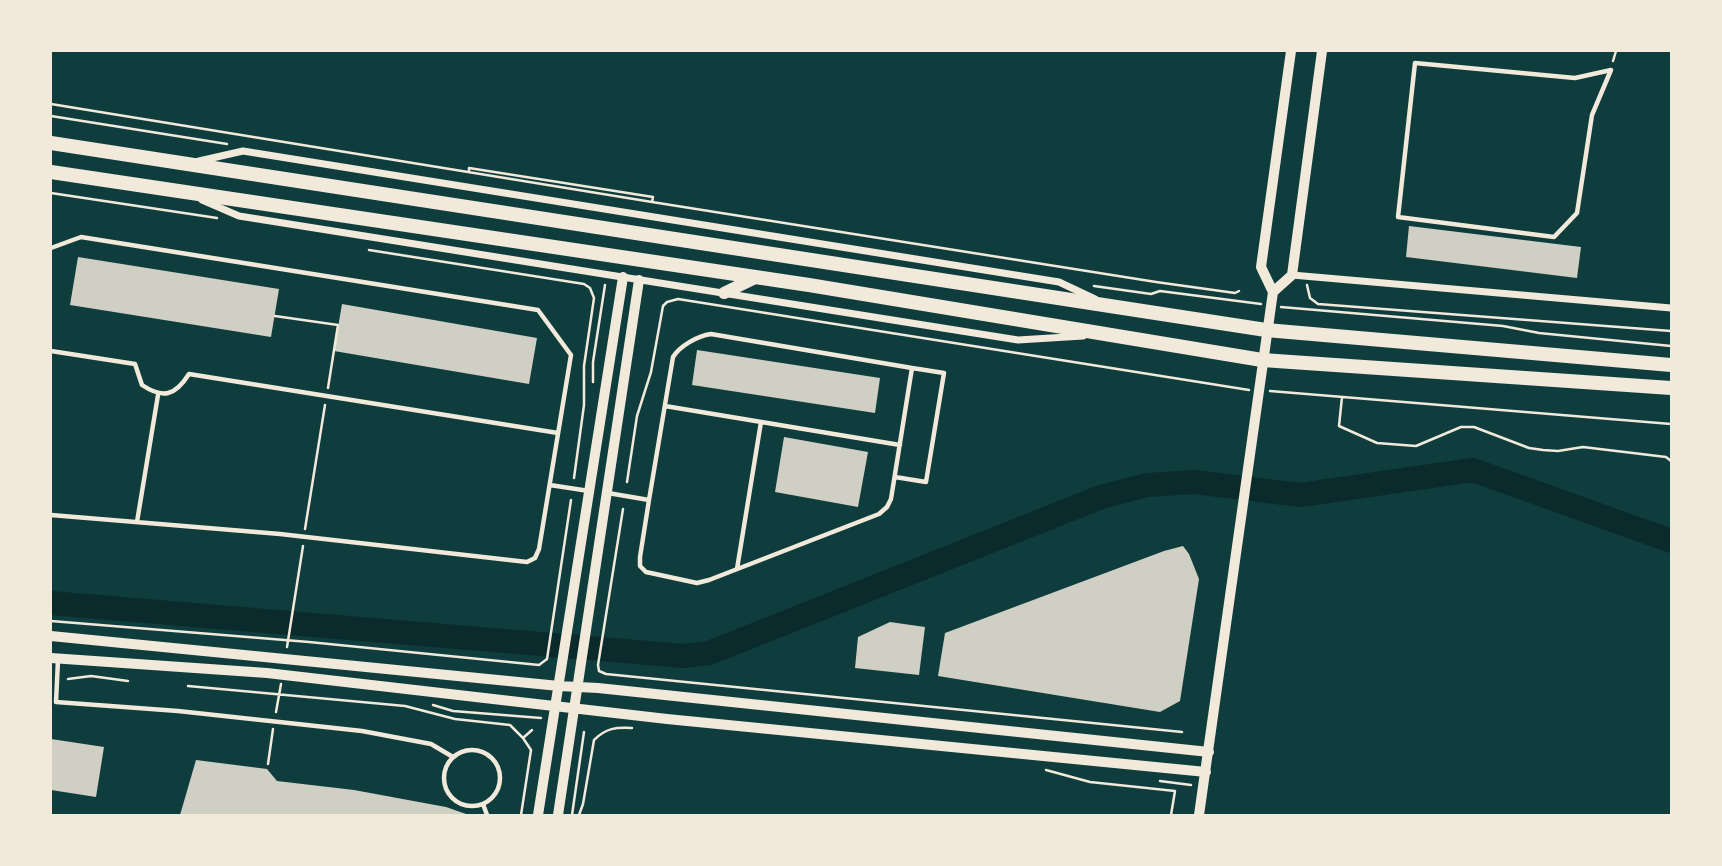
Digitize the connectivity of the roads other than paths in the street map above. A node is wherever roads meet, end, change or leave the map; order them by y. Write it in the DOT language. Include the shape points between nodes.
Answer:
graph roads {
  1 [pos="1291,51"];
  2 [pos="1322,51"];
  3 [pos="1611,70"];
  4 [pos="51,143"];
  5 [pos="188,164"];
  6 [pos="51,172"];
  7 [pos="185,193"];
  8 [pos="51,248"];
  9 [pos="1292,275"];
  10 [pos="624,277"];
  11 [pos="755,278"];
  12 [pos="639,280"];
  13 [pos="1273,292"];
  14 [pos="724,293"];
  15 [pos="1113,308"];
  16 [pos="1671,308"];
  17 [pos="617,316"];
  18 [pos="633,319"];
  19 [pos="1266,330"];
  20 [pos="1110,334"];
  21 [pos="51,351"];
  22 [pos="1262,360"];
  23 [pos="1671,365"];
  24 [pos="912,368"];
  25 [pos="1671,388"];
  26 [pos="158,394"];
  27 [pos="665,406"];
  28 [pos="761,422"];
  29 [pos="558,433"];
  30 [pos="900,445"];
  31 [pos="895,477"];
  32 [pos="550,485"];
  33 [pos="590,491"];
  34 [pos="607,493"];
  35 [pos="649,500"];
  36 [pos="51,514"];
  37 [pos="136,522"];
  38 [pos="737,569"];
  39 [pos="51,636"];
  40 [pos="54,658"];
  41 [pos="559,686"];
  42 [pos="578,687"];
  43 [pos="56,702"];
  44 [pos="51,706"];
  45 [pos="556,706"];
  46 [pos="575,708"];
  47 [pos="1209,752"];
  48 [pos="453,757"];
  49 [pos="1206,772"];
  50 [pos="483,804"];
  51 [pos="487,815"];
  52 [pos="538,815"];
  53 [pos="558,815"];
  54 [pos="1199,815"];
  1 -- 13 [label="street" via="1261,267"];
  2 -- 9 [label="street"];
  3 -- 3 [label="lane" via="1575,78 1415,63 1398,217 1554,237 1577,213 1592,115"];
  4 -- 5 [label="main road"];
  5 -- 15 [label="main road"];
  5 -- 15 [label="street" via="243,151 1059,282"];
  6 -- 7 [label="main road"];
  7 -- 10 [label="street" via="239,216"];
  7 -- 11 [label="main road"];
  8 -- 29 [label="lane" via="81,237 538,310 571,355"];
  9 -- 13 [label="street"];
  9 -- 16 [label="street"];
  10 -- 12 [label="street"];
  10 -- 17 [label="street"];
  11 -- 14 [label="main road"];
  11 -- 20 [label="main road"];
  12 -- 14 [label="street"];
  12 -- 18 [label="street"];
  13 -- 19 [label="street"];
  14 -- 20 [label="street" via="1018,340"];
  15 -- 19 [label="main road"];
  17 -- 18 [label="street"];
  17 -- 33 [label="street"];
  18 -- 34 [label="street"];
  19 -- 22 [label="street"];
  19 -- 23 [label="main road"];
  20 -- 22 [label="main road"];
  21 -- 26 [label="lane" via="135,364 142,385"];
  22 -- 25 [label="main road"];
  22 -- 47 [label="street"];
  24 -- 27 [label="lane" via="704,335 677,349"];
  24 -- 30 [label="lane"];
  24 -- 31 [label="lane" via="944,373 926,482"];
  26 -- 29 [label="lane" via="172,393 189,374"];
  26 -- 37 [label="lane"];
  27 -- 28 [label="lane"];
  27 -- 35 [label="lane"];
  28 -- 30 [label="lane"];
  28 -- 38 [label="lane"];
  29 -- 32 [label="lane"];
  30 -- 31 [label="lane"];
  31 -- 38 [label="lane" via="891,499 879,514"];
  32 -- 33 [label="lane"];
  32 -- 37 [label="lane" via="539,550 536,558 527,562"];
  33 -- 41 [label="street"];
  34 -- 35 [label="lane"];
  34 -- 42 [label="street"];
  35 -- 38 [label="lane" via="640,557 646,572 697,583"];
  36 -- 37 [label="lane"];
  39 -- 41 [label="street"];
  40 -- 43 [label="lane"];
  40 -- 45 [label="street" via="267,673"];
  41 -- 42 [label="street"];
  41 -- 45 [label="street"];
  42 -- 46 [label="street"];
  42 -- 47 [label="street"];
  43 -- 44 [label="lane"];
  43 -- 48 [label="lane" via="362,731 431,744"];
  45 -- 46 [label="street"];
  45 -- 52 [label="street"];
  46 -- 49 [label="street"];
  46 -- 53 [label="street"];
  47 -- 49 [label="street"];
  48 -- 50 [label="lane" via="444,772 451,797 466,806"];
  48 -- 50 [label="lane" via="481,751 496,763 500,781"];
  49 -- 54 [label="street"];
  50 -- 51 [label="lane"];
}
